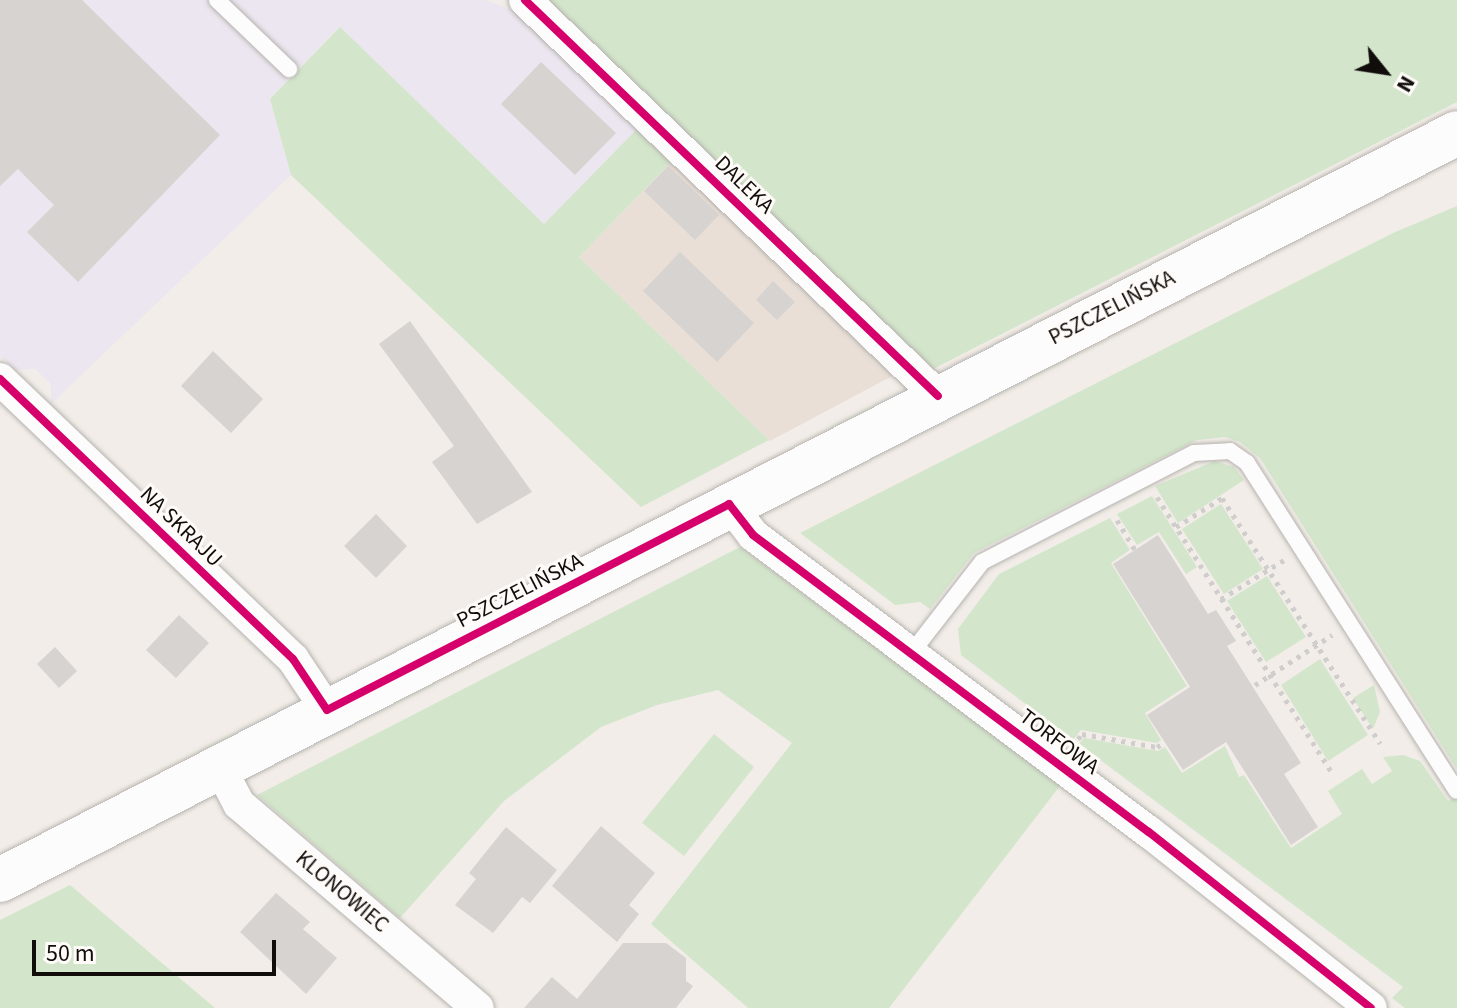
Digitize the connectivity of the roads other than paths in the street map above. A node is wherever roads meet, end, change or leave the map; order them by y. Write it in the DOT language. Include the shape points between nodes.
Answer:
graph roads {
  1 [pos="217,0"];
  2 [pos="525,0"];
  3 [pos="289,69"];
  4 [pos="1457,133"];
  5 [pos="0,379"];
  6 [pos="938,396"];
  7 [pos="729,504"];
  8 [pos="912,652"];
  9 [pos="327,710"];
  10 [pos="219,766"];
  11 [pos="1457,791"];
  12 [pos="0,880"];
  13 [pos="478,1008"];
  14 [pos="1371,1008"];
  1 -- 3 [label="lane"];
  2 -- 6 [label="street, DALEKA"];
  4 -- 6 [label="main road, PSZCZELIŃSKA"];
  5 -- 9 [label="street, NA SKRAJU" via="293,659"];
  6 -- 7 [label="main road, PSZCZELIŃSKA"];
  7 -- 8 [label="street, TORFOWA" via="753,535"];
  7 -- 9 [label="main road, PSZCZELIŃSKA"];
  8 -- 11 [label="lane" via="982,562 1206,449 1230,451 1247,463"];
  8 -- 14 [label="street, TORFOWA"];
  9 -- 10 [label="main road, PSZCZELIŃSKA"];
  10 -- 12 [label="main road, PSZCZELIŃSKA"];
  10 -- 13 [label="street, KLONOWIEC" via="239,804"];
}
